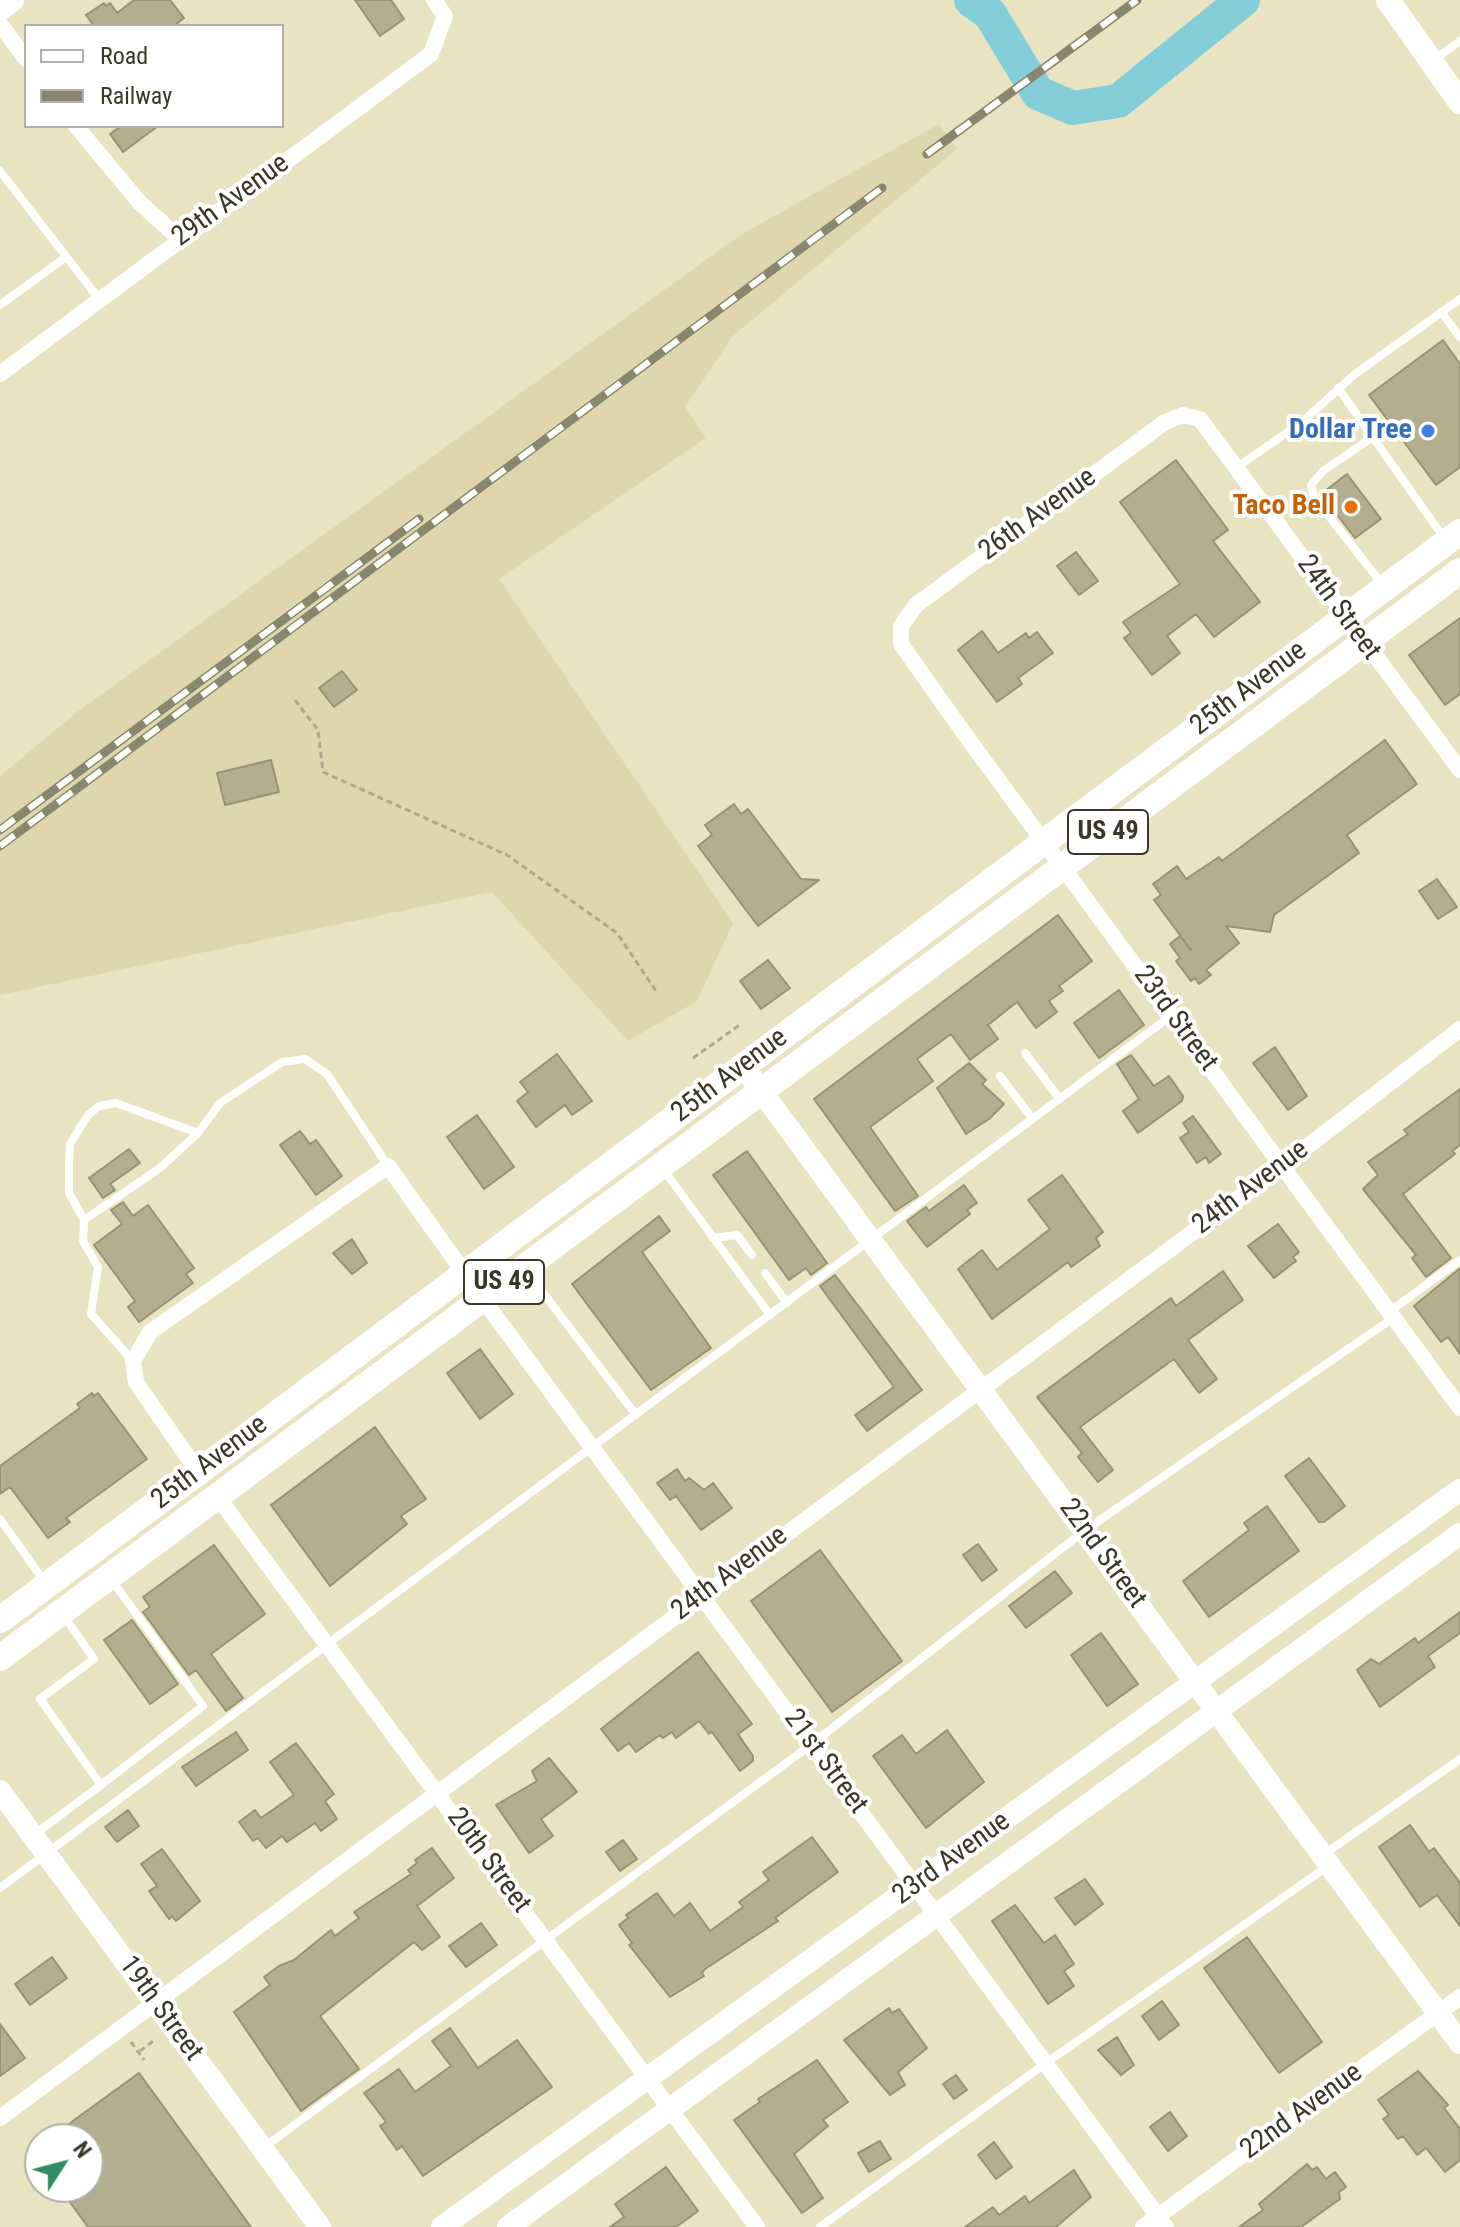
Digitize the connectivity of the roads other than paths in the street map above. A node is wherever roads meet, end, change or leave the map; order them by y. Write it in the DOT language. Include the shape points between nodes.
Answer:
graph roads {
  1 [pos="12,0"];
  2 [pos="434,0"];
  3 [pos="1388,0"];
  4 [pos="0,9"];
  5 [pos="0,24"];
  6 [pos="1460,41"];
  7 [pos="24,56"];
  8 [pos="1431,62"];
  9 [pos="1460,102"];
  10 [pos="78,128"];
  11 [pos="0,171"];
  12 [pos="180,239"];
  13 [pos="66,257"];
  14 [pos="99,299"];
  15 [pos="1460,299"];
  16 [pos="0,305"];
  17 [pos="1441,312"];
  18 [pos="1460,337"];
  19 [pos="0,374"];
  20 [pos="1338,388"];
  21 [pos="1183,415"];
  22 [pos="1373,437"];
  23 [pos="1236,468"];
  24 [pos="1453,537"];
  25 [pos="1460,571"];
  26 [pos="1385,588"];
  27 [pos="1345,618"];
  28 [pos="901,626"];
  29 [pos="1363,642"];
  30 [pos="1460,770"];
  31 [pos="1045,840"];
  32 [pos="1064,865"];
  33 [pos="1172,1015"];
  34 [pos="1460,1029"];
  35 [pos="1025,1053"];
  36 [pos="743,1066"];
  37 [pos="1000,1076"];
  38 [pos="762,1090"];
  39 [pos="1059,1098"];
  40 [pos="1032,1118"];
  41 [pos="198,1133"];
  42 [pos="388,1166"];
  43 [pos="660,1166"];
  44 [pos="1282,1166"];
  45 [pos="84,1220"];
  46 [pos="713,1238"];
  47 [pos="871,1240"];
  48 [pos="752,1255"];
  49 [pos="1460,1260"];
  50 [pos="524,1267"];
  51 [pos="765,1273"];
  52 [pos="465,1274"];
  53 [pos="482,1298"];
  54 [pos="787,1303"];
  55 [pos="770,1315"];
  56 [pos="1391,1315"];
  57 [pos="133,1361"];
  58 [pos="980,1389"];
  59 [pos="1460,1408"];
  60 [pos="636,1415"];
  61 [pos="593,1448"];
  62 [pos="198,1472"];
  63 [pos="1460,1490"];
  64 [pos="217,1496"];
  65 [pos="0,1519"];
  66 [pos="1084,1531"];
  67 [pos="1460,1534"];
  68 [pos="109,1577"];
  69 [pos="47,1585"];
  70 [pos="702,1595"];
  71 [pos="61,1612"];
  72 [pos="0,1620"];
  73 [pos="327,1644"];
  74 [pos="0,1658"];
  75 [pos="1195,1682"];
  76 [pos="1216,1711"];
  77 [pos="812,1744"];
  78 [pos="1460,1759"];
  79 [pos="101,1785"];
  80 [pos="0,1791"];
  81 [pos="438,1793"];
  82 [pos="40,1845"];
  83 [pos="1326,1860"];
  84 [pos="916,1885"];
  85 [pos="0,1888"];
  86 [pos="937,1914"];
  87 [pos="546,1940"];
  88 [pos="1460,1997"];
  89 [pos="156,2003"];
  90 [pos="1438,2013"];
  91 [pos="1460,2043"];
  92 [pos="1046,2063"];
  93 [pos="648,2078"];
  94 [pos="670,2108"];
  95 [pos="0,2118"];
  96 [pos="262,2148"];
  97 [pos="1162,2222"];
  98 [pos="320,2227"];
  99 [pos="442,2227"];
  100 [pos="508,2227"];
  101 [pos="757,2227"];
  102 [pos="820,2227"];
  103 [pos="1143,2227"];
  1 -- 4 [label="main road"];
  2 -- 12 [label="street, 29th Avenue" via="445,16 431,54"];
  3 -- 8 [label="main road"];
  5 -- 7 [label="street"];
  6 -- 8 [label="lane"];
  8 -- 9 [label="main road"];
  10 -- 12 [label="street" via="140,203"];
  11 -- 13 [label="lane"];
  12 -- 14 [label="street, 29th Avenue"];
  13 -- 14 [label="lane"];
  13 -- 16 [label="lane"];
  14 -- 19 [label="street, 29th Avenue"];
  15 -- 17 [label="lane"];
  17 -- 18 [label="lane"];
  17 -- 20 [label="lane"];
  20 -- 22 [label="lane"];
  20 -- 23 [label="lane" via="1302,422"];
  21 -- 23 [label="street, 24th Street" via="1200,419"];
  21 -- 28 [label="street, 26th Avenue" via="1165,422 916,605"];
  22 -- 24 [label="lane"];
  22 -- 26 [label="lane" via="1311,485 1314,497"];
  23 -- 27 [label="street, 24th Street"];
  24 -- 26 [label="main road, 25th Avenue / US 49"];
  25 -- 29 [label="main road, 25th Avenue / US 49"];
  26 -- 27 [label="main road, 25th Avenue / US 49"];
  27 -- 29 [label="street, 24th Street"];
  27 -- 31 [label="main road, 25th Avenue / US 49"];
  28 -- 31 [label="street, 23rd Street" via="901,644"];
  29 -- 30 [label="street, 24th Street"];
  29 -- 32 [label="main road, 25th Avenue / US 49"];
  31 -- 32 [label="street, 23rd Street"];
  31 -- 36 [label="main road, 25th Avenue / US 49"];
  32 -- 33 [label="street, 23rd Street"];
  32 -- 38 [label="main road, 25th Avenue / US 49"];
  33 -- 39 [label="lane"];
  33 -- 44 [label="street, 23rd Street"];
  34 -- 44 [label="street, 24th Avenue"];
  35 -- 39 [label="lane"];
  36 -- 38 [label="street, 22nd Street"];
  36 -- 52 [label="main road, 25th Avenue / US 49"];
  37 -- 40 [label="lane"];
  38 -- 43 [label="main road, 25th Avenue / US 49"];
  38 -- 47 [label="street, 22nd Street"];
  39 -- 40 [label="lane"];
  40 -- 47 [label="lane"];
  41 -- 42 [label="lane" via="220,1103 282,1062 305,1059 327,1074"];
  41 -- 45 [label="lane" via="160,1168"];
  41 -- 45 [label="lane" via="135,1107 99,1106 70,1144 69,1193"];
  42 -- 52 [label="street"];
  42 -- 57 [label="street" via="150,1332"];
  43 -- 46 [label="lane"];
  43 -- 50 [label="main road, 25th Avenue / US 49"];
  44 -- 56 [label="street, 23rd Street"];
  44 -- 58 [label="street, 24th Avenue"];
  45 -- 57 [label="lane" via="83,1241 98,1267 91,1314"];
  46 -- 48 [label="lane" via="737,1235"];
  46 -- 55 [label="lane"];
  47 -- 54 [label="lane"];
  47 -- 58 [label="street, 22nd Street"];
  49 -- 56 [label="lane"];
  50 -- 53 [label="main road, 25th Avenue / US 49"];
  50 -- 60 [label="lane"];
  51 -- 54 [label="lane"];
  52 -- 62 [label="main road, 25th Avenue / US 49"];
  53 -- 61 [label="street, 21st Street"];
  53 -- 64 [label="main road, 25th Avenue / US 49"];
  54 -- 55 [label="lane"];
  55 -- 60 [label="lane"];
  56 -- 59 [label="street, 23rd Street"];
  56 -- 66 [label="lane"];
  57 -- 62 [label="street" via="136,1382"];
  58 -- 66 [label="street, 22nd Street"];
  58 -- 70 [label="street, 24th Avenue"];
  60 -- 61 [label="lane"];
  61 -- 70 [label="street, 21st Street"];
  61 -- 73 [label="lane"];
  62 -- 69 [label="main road, 25th Avenue / US 49"];
  63 -- 75 [label="street, 23rd Avenue"];
  64 -- 68 [label="main road, 25th Avenue / US 49"];
  64 -- 73 [label="street, 20th Street"];
  65 -- 69 [label="lane"];
  66 -- 75 [label="street, 22nd Street"];
  66 -- 77 [label="lane"];
  67 -- 76 [label="street, 23rd Avenue"];
  68 -- 71 [label="main road, 25th Avenue / US 49"];
  68 -- 79 [label="lane" via="203,1706"];
  69 -- 72 [label="main road, 25th Avenue / US 49"];
  70 -- 77 [label="street, 21st Street"];
  70 -- 81 [label="street, 24th Avenue"];
  71 -- 74 [label="main road, 25th Avenue / US 49"];
  71 -- 79 [label="lane" via="94,1659 40,1699"];
  73 -- 81 [label="street, 20th Street"];
  73 -- 82 [label="lane"];
  75 -- 76 [label="street, 22nd Street"];
  75 -- 84 [label="street, 23rd Avenue"];
  76 -- 83 [label="street, 22nd Street"];
  76 -- 86 [label="street, 23rd Avenue"];
  77 -- 84 [label="street, 21st Street"];
  77 -- 87 [label="lane"];
  78 -- 83 [label="lane"];
  79 -- 82 [label="lane"];
  80 -- 82 [label="street, 19th Street"];
  81 -- 87 [label="street, 20th Street"];
  81 -- 89 [label="street, 24th Avenue"];
  82 -- 85 [label="lane"];
  82 -- 89 [label="street, 19th Street"];
  83 -- 90 [label="street, 22nd Street"];
  83 -- 92 [label="lane"];
  84 -- 86 [label="street, 21st Street"];
  84 -- 93 [label="street, 23rd Avenue"];
  86 -- 92 [label="street, 21st Street"];
  86 -- 94 [label="street, 23rd Avenue"];
  87 -- 93 [label="street, 20th Street"];
  87 -- 96 [label="lane"];
  88 -- 90 [label="street, 22nd Avenue"];
  89 -- 95 [label="street, 24th Avenue"];
  89 -- 96 [label="street, 19th Street"];
  90 -- 91 [label="street, 22nd Street"];
  90 -- 97 [label="street, 22nd Avenue"];
  92 -- 97 [label="street, 21st Street"];
  92 -- 102 [label="lane"];
  93 -- 94 [label="street, 20th Street"];
  93 -- 99 [label="street, 23rd Avenue"];
  94 -- 100 [label="street, 23rd Avenue"];
  94 -- 101 [label="street, 20th Street"];
  96 -- 98 [label="street, 19th Street"];
  97 -- 103 [label="street, 22nd Avenue"];
}
